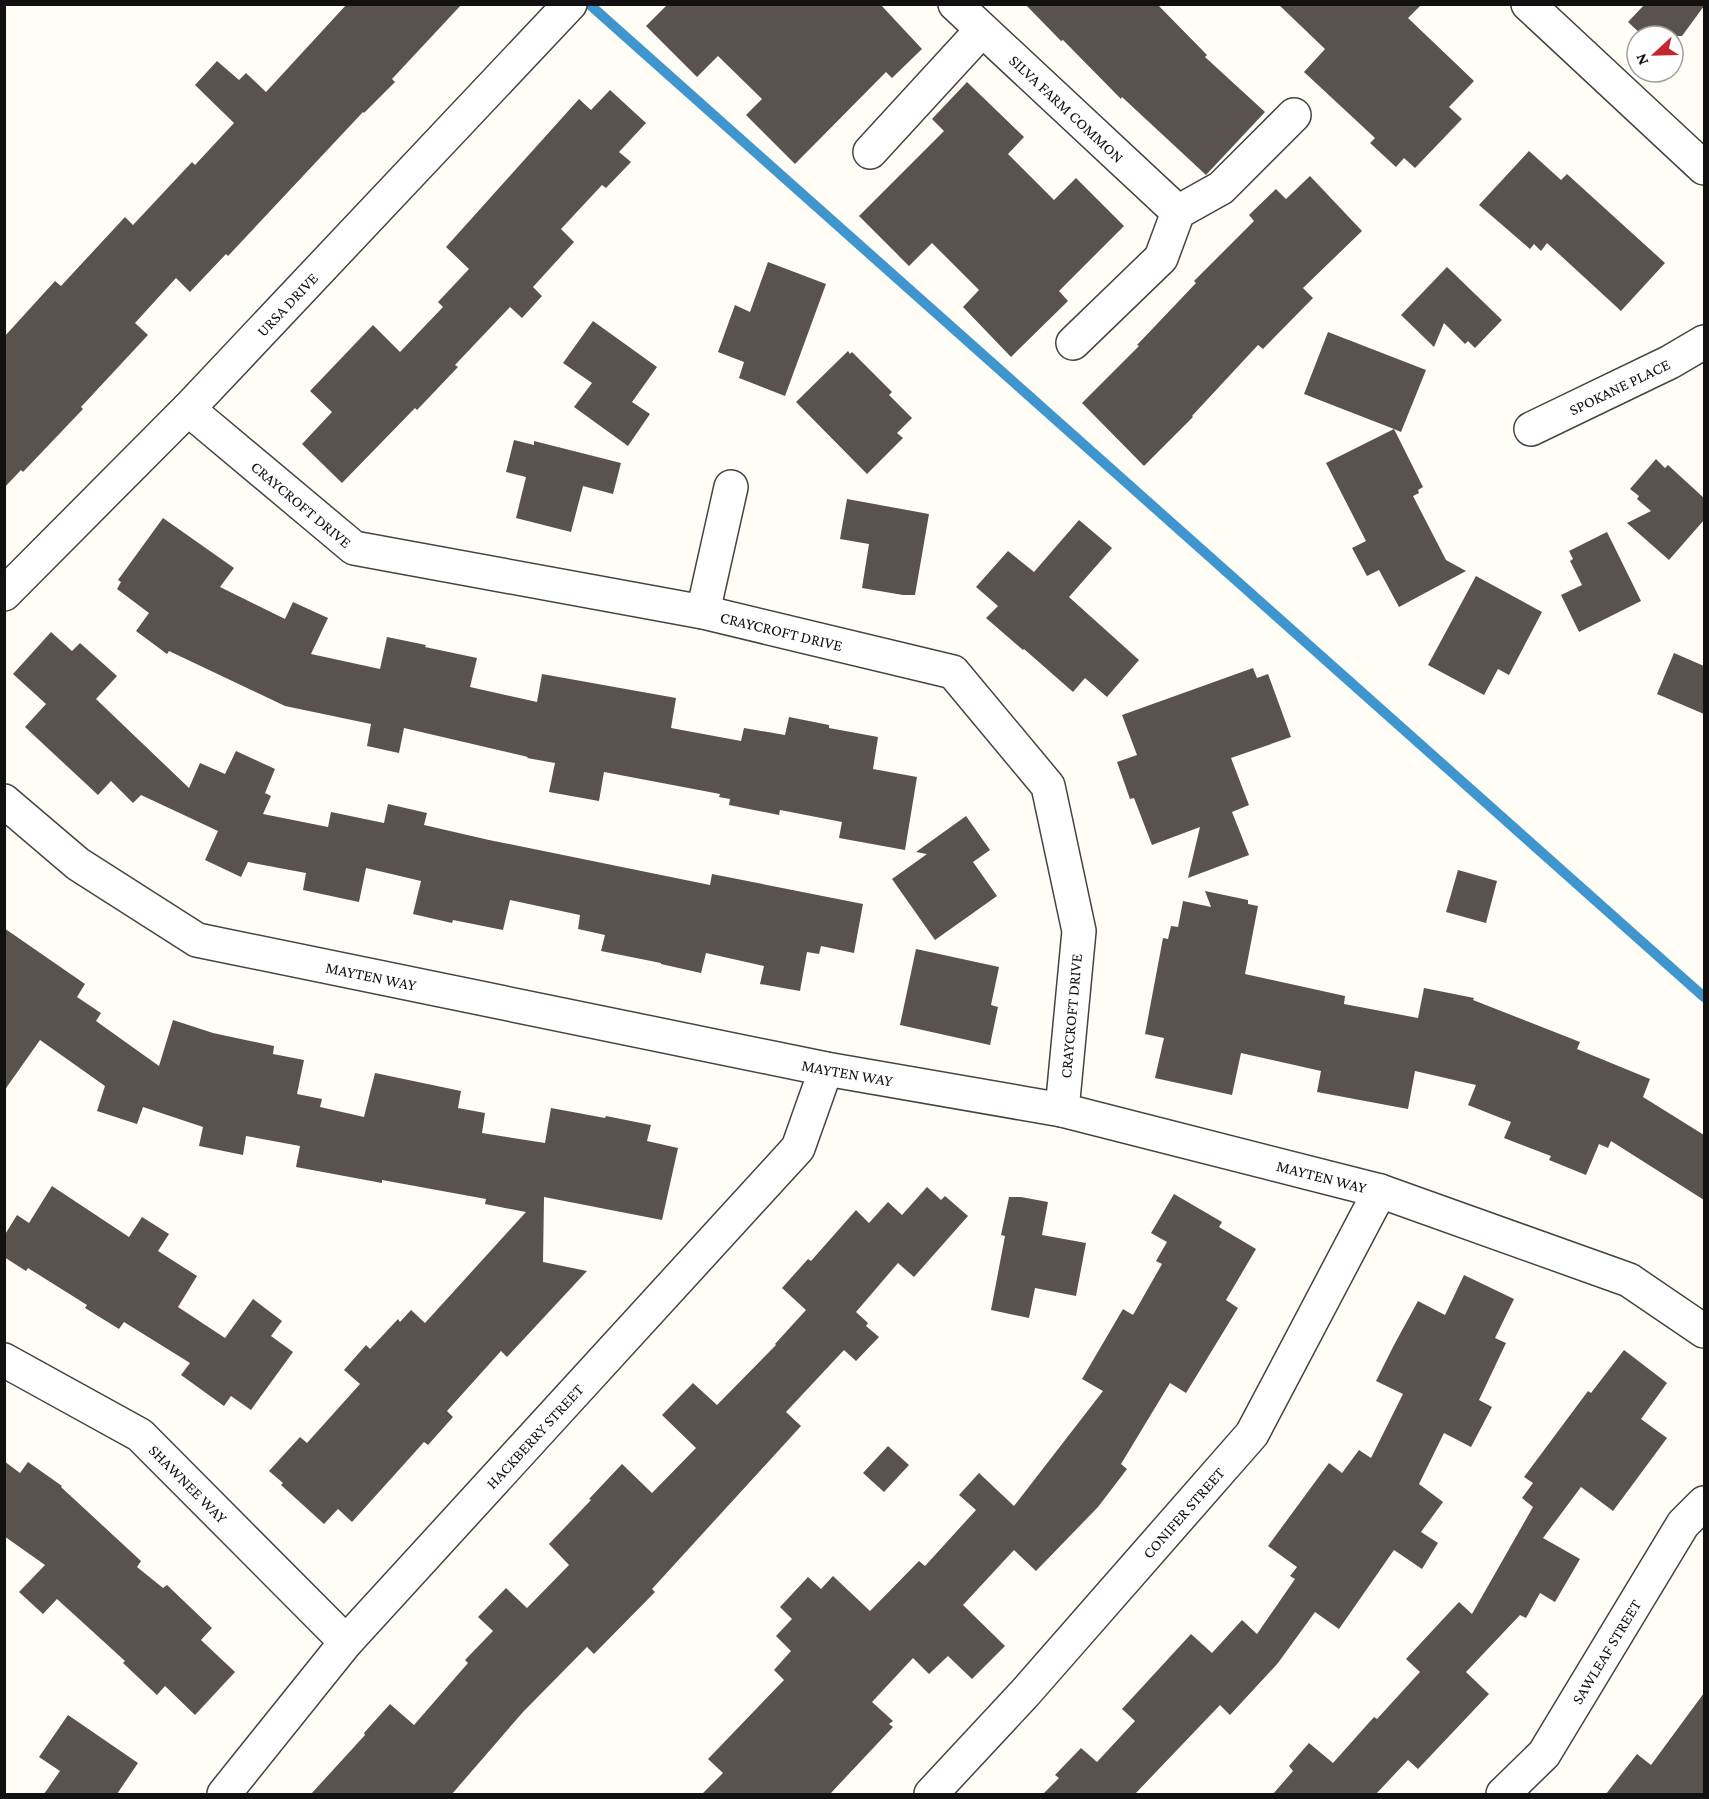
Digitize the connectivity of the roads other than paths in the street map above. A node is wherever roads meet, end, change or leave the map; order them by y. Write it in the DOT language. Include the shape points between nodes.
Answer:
graph roads {
  1 [pos="955,4"];
  2 [pos="1528,4"];
  3 [pos="568,7"];
  4 [pos="982,30"];
  5 [pos="1294,115"];
  6 [pos="870,152"];
  7 [pos="1704,168"];
  8 [pos="1178,212"];
  9 [pos="1704,342"];
  10 [pos="1073,343"];
  11 [pos="188,409"];
  12 [pos="1531,429"];
  13 [pos="731,487"];
  14 [pos="4,594"];
  15 [pos="703,612"];
  16 [pos="4,801"];
  17 [pos="826,1068"];
  18 [pos="1062,1110"];
  19 [pos="1380,1191"];
  20 [pos="1704,1331"];
  21 [pos="4,1360"];
  22 [pos="1704,1503"];
  23 [pos="346,1642"];
  24 [pos="224,1794"];
  25 [pos="931,1794"];
  26 [pos="1503,1794"];
  1 -- 4 [label="street, SILVA FARM COMMON"];
  2 -- 7 [label="street"];
  3 -- 11 [label="street, URSA DRIVE"];
  4 -- 6 [label="street"];
  4 -- 8 [label="street, SILVA FARM COMMON"];
  5 -- 8 [label="street" via="1221,188"];
  8 -- 10 [label="street" via="1161,258"];
  9 -- 12 [label="street, SPOKANE PLACE"];
  11 -- 14 [label="street, URSA DRIVE"];
  11 -- 15 [label="street, CRAYCROFT DRIVE" via="354,548"];
  13 -- 15 [label="street"];
  15 -- 18 [label="street, CRAYCROFT DRIVE" via="953,672 1048,786 1079,931"];
  16 -- 17 [label="street, MAYTEN WAY" via="78,864 197,940"];
  17 -- 18 [label="street, MAYTEN WAY"];
  17 -- 23 [label="street, HACKBERRY STREET" via="798,1148"];
  18 -- 19 [label="street, MAYTEN WAY"];
  19 -- 20 [label="street, MAYTEN WAY" via="1629,1280"];
  19 -- 25 [label="street, CONIFER STREET" via="1252,1434"];
  21 -- 23 [label="street, SHAWNEE WAY" via="140,1435"];
  22 -- 26 [label="street, SAWLEAF STREET" via="1683,1524 1544,1754"];
  23 -- 24 [label="street, HACKBERRY STREET"];
}
